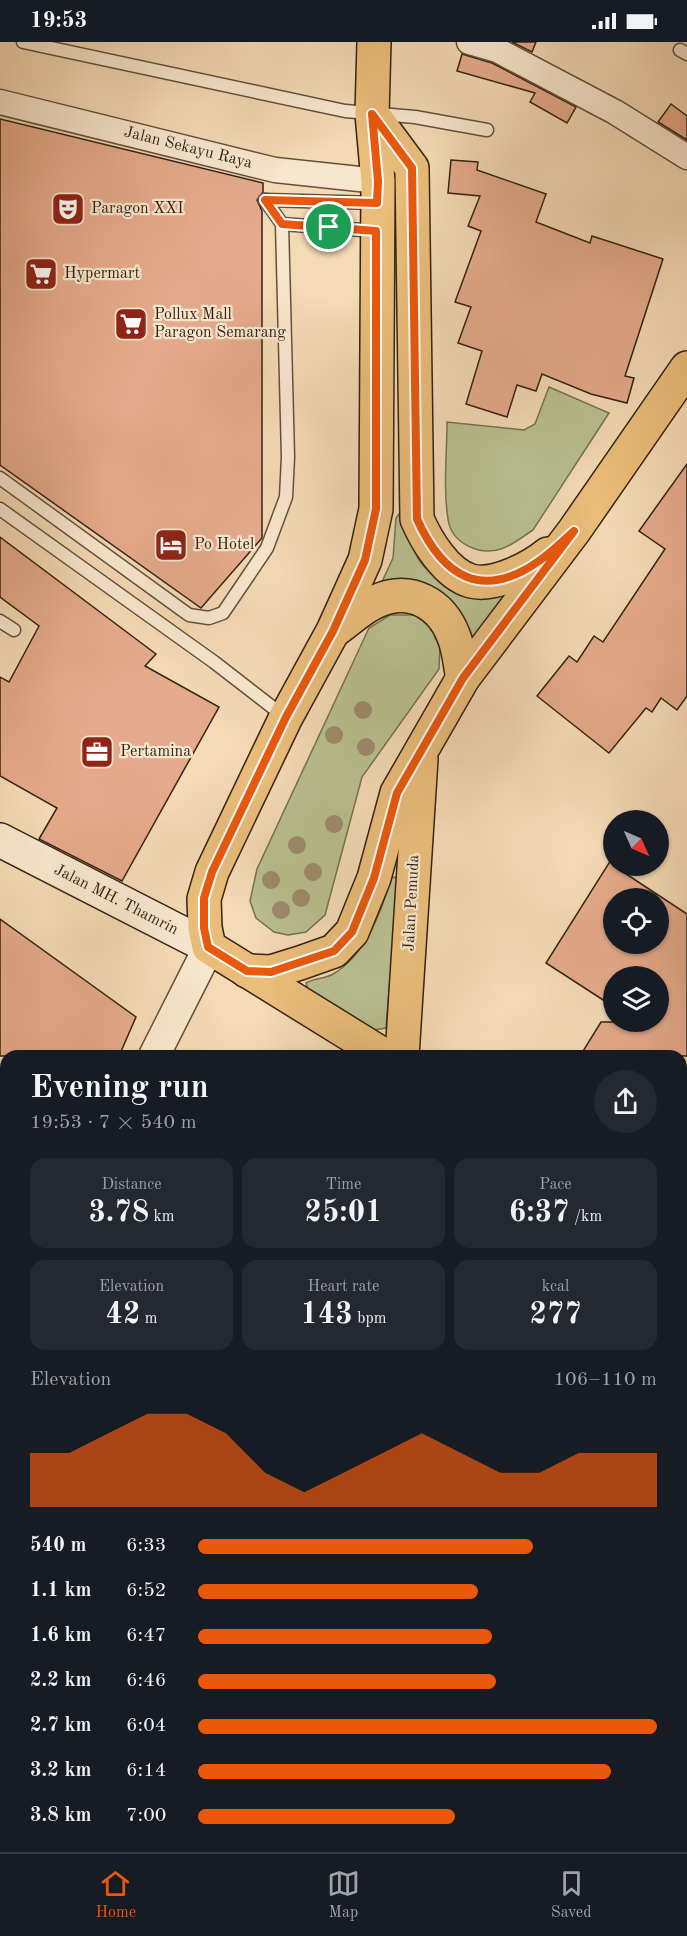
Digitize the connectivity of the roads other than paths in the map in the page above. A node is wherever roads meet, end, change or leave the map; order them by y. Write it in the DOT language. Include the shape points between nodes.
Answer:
graph roads {
  1 [pos="23,42"];
  2 [pos="374,42"];
  3 [pos="469,42"];
  4 [pos="0,102"];
  5 [pos="372,114"];
  6 [pos="487,130"];
  7 [pos="687,156"];
  8 [pos="377,205"];
  9 [pos="282,224"];
  10 [pos="687,368"];
  11 [pos="0,478"];
  12 [pos="0,509"];
  13 [pos="574,531"];
  14 [pos="0,621"];
  15 [pos="14,630"];
  16 [pos="333,631"];
  17 [pos="463,678"];
  18 [pos="286,717"];
  19 [pos="421,751"];
  20 [pos="0,840"];
  21 [pos="208,947"];
  22 [pos="247,971"];
  23 [pos="320,1017"];
  24 [pos="157,1050"];
  25 [pos="339,1050"];
  26 [pos="374,1050"];
  27 [pos="402,1050"];
  1 -- 5 [label="lane"];
  2 -- 5 [label="main road"];
  3 -- 7 [label="street" via="497,50 615,112"];
  4 -- 8 [label="street, Jalan Sekayu Raya" via="275,170"];
  5 -- 6 [label="lane"];
  5 -- 8 [label="main road"];
  5 -- 13 [label="main road" via="412,168 417,519 428,543 446,565 471,581 508,578 539,561"];
  8 -- 9 [label="lane"];
  8 -- 9 [label="lane" via="265,200"];
  8 -- 16 [label="main road" via="376,509 365,560"];
  9 -- 11 [label="lane" via="286,497 267,548 223,613 209,618 189,615"];
  10 -- 13 [label="main road"];
  12 -- 18 [label="lane"];
  13 -- 17 [label="main road, Jalan Pemuda"];
  14 -- 15 [label="lane"];
  16 -- 17 [label="main road" via="377,600 409,595 432,604 444,619 455,638"];
  16 -- 18 [label="main road"];
  17 -- 19 [label="main road, Jalan Pemuda"];
  18 -- 21 [label="main road" via="212,872 204,898"];
  19 -- 22 [label="main road, Jalan Pemuda" via="397,793 374,878 352,932 334,951 271,972"];
  19 -- 27 [label="main road, Jalan Pemuda"];
  20 -- 21 [label="main road, Jalan MH. Thamrin"];
  21 -- 22 [label="main road, Jalan MH. Thamrin"];
  21 -- 24 [label="street"];
  22 -- 23 [label="main road, Jalan MH. Thamrin"];
  23 -- 25 [label="main road"];
  23 -- 26 [label="main road, Jalan MH. Thamrin"];
}
